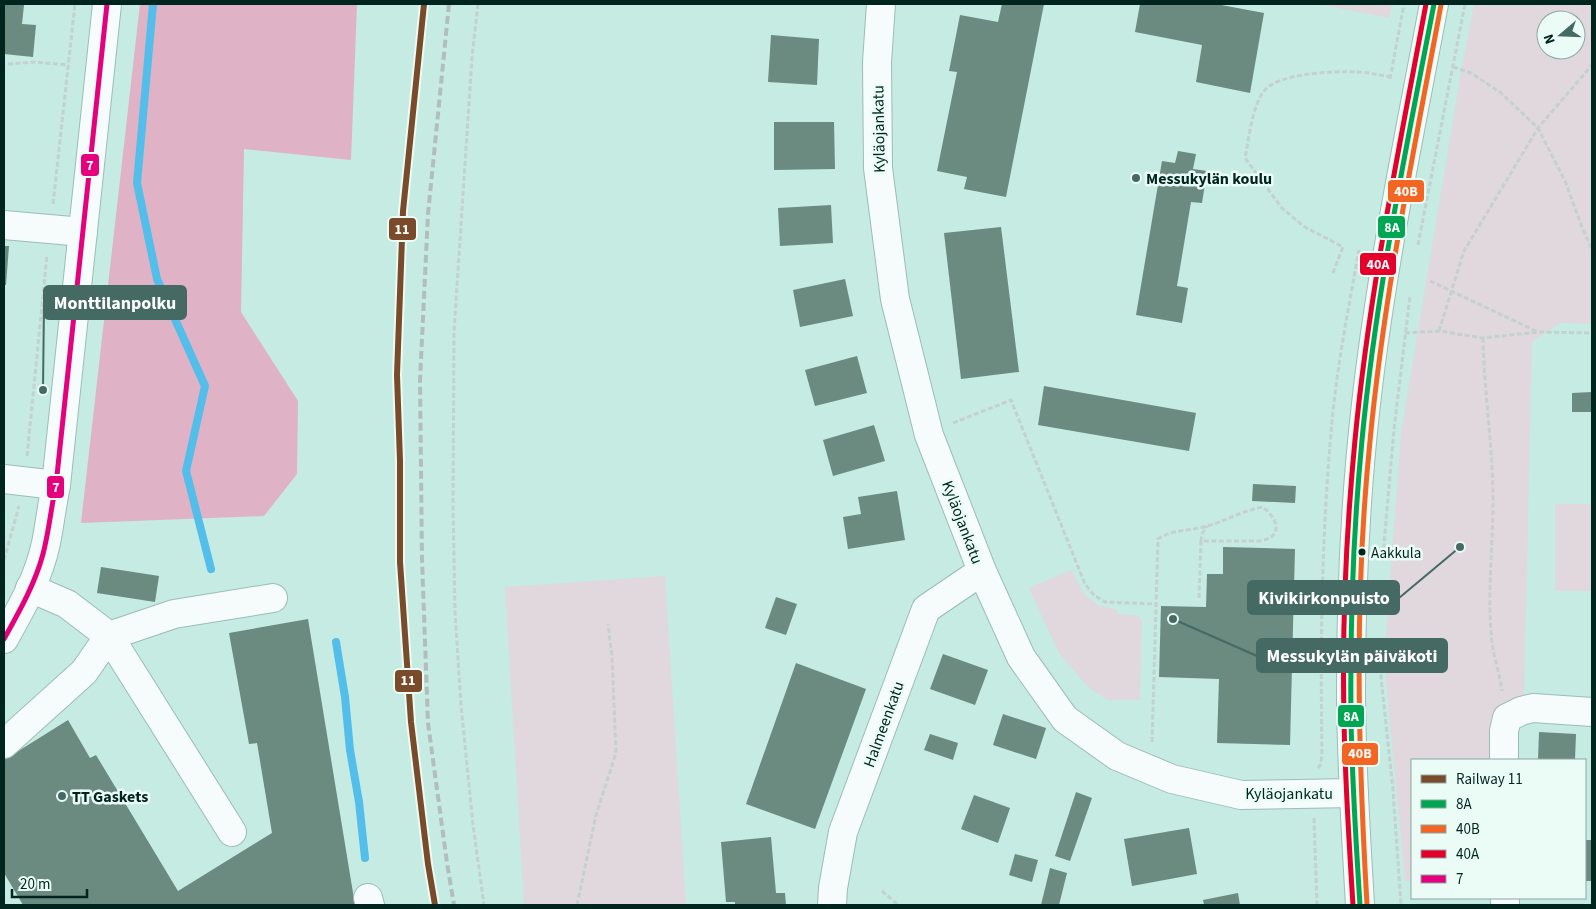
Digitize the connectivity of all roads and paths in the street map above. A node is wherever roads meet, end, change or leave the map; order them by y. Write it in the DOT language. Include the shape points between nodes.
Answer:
graph roads {
  1 [pos="75,4"];
  2 [pos="107,4"];
  3 [pos="478,4"];
  4 [pos="881,4"];
  5 [pos="1434,4"];
  6 [pos="1465,4"];
  7 [pos="8,64"];
  8 [pos="68,65"];
  9 [pos="1592,65"];
  10 [pos="1453,66"];
  11 [pos="1391,77"];
  12 [pos="1538,128"];
  13 [pos="4,225"];
  14 [pos="50,229"];
  15 [pos="83,232"];
  16 [pos="1592,250"];
  17 [pos="1416,254"];
  18 [pos="1333,272"];
  19 [pos="1430,281"];
  20 [pos="1410,290"];
  21 [pos="1452,292"];
  22 [pos="1439,331"];
  23 [pos="1538,332"];
  24 [pos="1592,332"];
  25 [pos="1405,333"];
  26 [pos="1483,338"];
  27 [pos="952,424"];
  28 [pos="14,480"];
  29 [pos="56,485"];
  30 [pos="1207,526"];
  31 [pos="1201,541"];
  32 [pos="4,560"];
  33 [pos="1382,561"];
  34 [pos="982,571"];
  35 [pos="30,588"];
  36 [pos="273,598"];
  37 [pos="1199,598"];
  38 [pos="1156,604"];
  39 [pos="608,624"];
  40 [pos="109,636"];
  41 [pos="4,639"];
  42 [pos="1379,662"];
  43 [pos="1592,712"];
  44 [pos="1507,718"];
  45 [pos="4,744"];
  46 [pos="1152,746"];
  47 [pos="1504,759"];
  48 [pos="1354,793"];
  49 [pos="1314,794"];
  50 [pos="232,832"];
  51 [pos="882,891"];
  52 [pos="484,905"];
  53 [pos="577,905"];
  54 [pos="832,905"];
  55 [pos="898,905"];
  56 [pos="1317,905"];
  57 [pos="1360,905"];
  58 [pos="1401,905"];
  1 -- 8 [label="path"];
  2 -- 15 [label="street"];
  3 -- 52 [label="path" via="454,332 453,506 455,612 462,705"];
  4 -- 34 [label="street, Kyläojankatu" via="877,62 878,168 895,299 929,434"];
  5 -- 48 [label="street" via="1384,271 1366,405 1352,591"];
  6 -- 10 [label="path"];
  7 -- 8 [label="path"];
  8 -- 14 [label="path"];
  9 -- 12 [label="path"];
  10 -- 12 [label="path" via="1471,73 1501,93"];
  10 -- 17 [label="path"];
  11 -- 18 [label="path" via="1358,72 1285,77 1264,90 1256,107 1246,158 1282,208 1304,226 1343,247"];
  12 -- 16 [label="path" via="1565,181"];
  12 -- 21 [label="path" via="1464,251"];
  13 -- 14 [label="street"];
  14 -- 15 [label="street"];
  14 -- 28 [label="path"];
  15 -- 29 [label="street"];
  19 -- 21 [label="path"];
  20 -- 25 [label="path"];
  21 -- 22 [label="path"];
  21 -- 23 [label="path"];
  22 -- 25 [label="path"];
  22 -- 26 [label="path"];
  23 -- 24 [label="path"];
  23 -- 26 [label="path"];
  25 -- 33 [label="path"];
  26 -- 44 [label="path" via="1492,474 1491,620"];
  27 -- 38 [label="path" via="1011,400 1085,584 1094,596 1105,602"];
  28 -- 29 [label="street"];
  28 -- 32 [label="path"];
  29 -- 35 [label="street" via="46,544"];
  30 -- 31 [label="path"];
  30 -- 31 [label="path" via="1252,508 1263,507 1272,514 1277,525 1274,535 1268,540"];
  30 -- 38 [label="path" via="1166,534 1158,539"];
  31 -- 37 [label="path"];
  34 -- 49 [label="street, Kyläojankatu" via="1021,657 1065,719 1118,756 1172,779 1241,795"];
  34 -- 54 [label="street, Halmeenkatu" via="926,608 843,832"];
  35 -- 40 [label="street" via="67,604"];
  35 -- 41 [label="street"];
  36 -- 40 [label="street" via="174,614"];
  38 -- 46 [label="path"];
  39 -- 53 [label="path" via="616,754 596,814"];
  40 -- 45 [label="street" via="84,672"];
  40 -- 50 [label="street"];
  42 -- 58 [label="path"];
  43 -- 44 [label="street" via="1533,708"];
  44 -- 47 [label="street"];
  48 -- 49 [label="street, Kyläojankatu"];
  48 -- 57 [label="street"];
  49 -- 56 [label="path"];
  51 -- 55 [label="path"];
}
